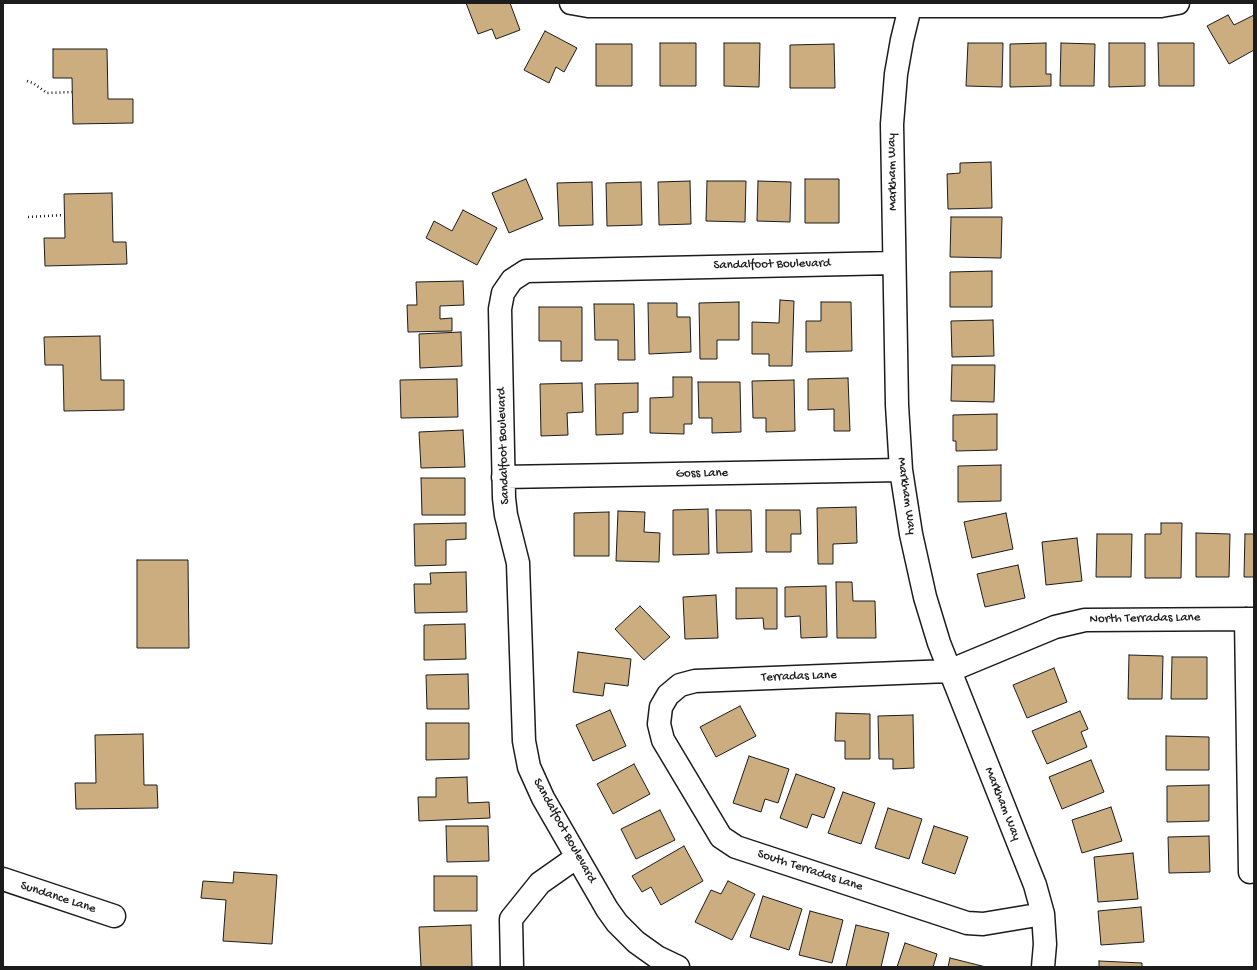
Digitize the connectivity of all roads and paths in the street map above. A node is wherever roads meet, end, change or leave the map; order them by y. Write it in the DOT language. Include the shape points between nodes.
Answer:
graph roads {
  1 [pos="571,3"];
  2 [pos="1178,3"];
  3 [pos="911,5"];
  4 [pos="27,81"];
  5 [pos="72,92"];
  6 [pos="64,215"];
  7 [pos="28,217"];
  8 [pos="894,263"];
  9 [pos="901,470"];
  10 [pos="503,477"];
  11 [pos="1250,618"];
  12 [pos="949,671"];
  13 [pos="661,707"];
  14 [pos="577,857"];
  15 [pos="1250,872"];
  16 [pos="3,879"];
  17 [pos="1042,914"];
  18 [pos="114,916"];
  19 [pos="512,967"];
  20 [pos="678,967"];
  21 [pos="1043,967"];
  1 -- 3 [label="street" via="588,6"];
  2 -- 3 [label="street" via="1161,6"];
  3 -- 8 [label="street, Markham Way" via="896,74 892,124"];
  4 -- 5 [label="path" via="48,93"];
  6 -- 7 [label="path"];
  8 -- 9 [label="street, Markham Way"];
  8 -- 10 [label="street, Sandalfoot Boulevard" via="526,271 512,280 503,293 500,309"];
  9 -- 10 [label="street, Goss Lane"];
  9 -- 12 [label="street, Markham Way" via="910,534 925,597"];
  10 -- 14 [label="street, Sandalfoot Boulevard" via="506,515 518,563 524,741 530,767 543,798"];
  11 -- 12 [label="street, North Terradas Lane" via="1085,620 1055,628"];
  11 -- 15 [label="street"];
  12 -- 13 [label="street, Terradas Lane" via="695,681 680,685 668,695"];
  12 -- 17 [label="street, Markham Way" via="1035,885"];
  13 -- 17 [label="street, South Terradas Lane" via="658,724 663,740 721,838 736,847 968,923 983,924"];
  14 -- 19 [label="street" via="540,883 511,919"];
  14 -- 20 [label="street, Sandalfoot Boulevard" via="617,923 636,942 657,957"];
  16 -- 18 [label="street, Sundance Lane"];
  17 -- 21 [label="street, Markham Way" via="1045,944"];
}
